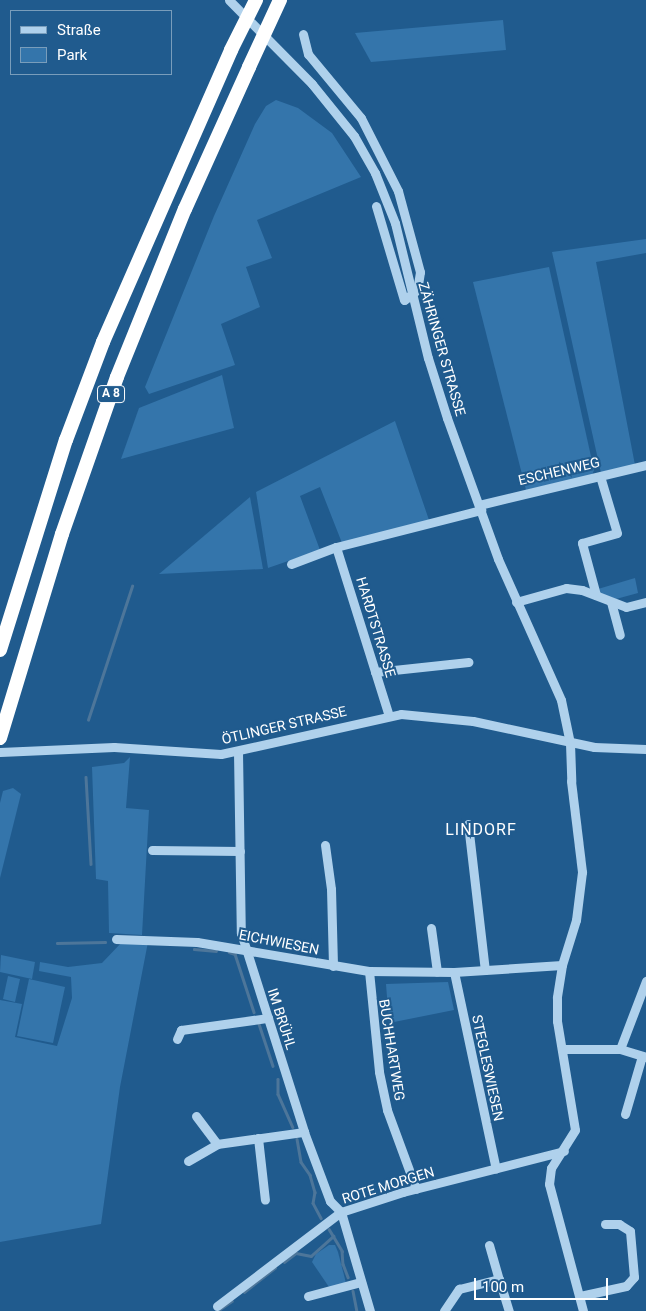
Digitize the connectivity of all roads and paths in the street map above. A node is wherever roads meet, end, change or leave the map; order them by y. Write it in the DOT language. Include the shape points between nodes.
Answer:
graph roads {
  1 [pos="229,0"];
  2 [pos="256,0"];
  3 [pos="280,0"];
  4 [pos="303,34"];
  5 [pos="376,206"];
  6 [pos="412,296"];
  7 [pos="646,465"];
  8 [pos="600,476"];
  9 [pos="480,508"];
  10 [pos="336,547"];
  11 [pos="291,564"];
  12 [pos="596,595"];
  13 [pos="516,602"];
  14 [pos="611,602"];
  15 [pos="646,602"];
  16 [pos="620,635"];
  17 [pos="0,650"];
  18 [pos="468,662"];
  19 [pos="375,672"];
  20 [pos="388,716"];
  21 [pos="1,735"];
  22 [pos="570,743"];
  23 [pos="646,750"];
  24 [pos="0,752"];
  25 [pos="238,752"];
  26 [pos="468,824"];
  27 [pos="325,845"];
  28 [pos="152,850"];
  29 [pos="240,851"];
  30 [pos="431,928"];
  31 [pos="116,939"];
  32 [pos="245,948"];
  33 [pos="562,965"];
  34 [pos="332,966"];
  35 [pos="485,970"];
  36 [pos="369,971"];
  37 [pos="437,972"];
  38 [pos="454,972"];
  39 [pos="645,987"];
  40 [pos="268,1018"];
  41 [pos="176,1038"];
  42 [pos="620,1049"];
  43 [pos="562,1050"];
  44 [pos="644,1057"];
  45 [pos="625,1114"];
  46 [pos="196,1116"];
  47 [pos="304,1132"];
  48 [pos="258,1138"];
  49 [pos="216,1144"];
  50 [pos="564,1151"];
  51 [pos="188,1161"];
  52 [pos="496,1169"];
  53 [pos="416,1189"];
  54 [pos="265,1200"];
  55 [pos="340,1212"];
  56 [pos="605,1224"];
  57 [pos="489,1245"];
  58 [pos="499,1279"];
  59 [pos="361,1282"];
  60 [pos="308,1296"];
  61 [pos="580,1296"];
  62 [pos="216,1306"];
  63 [pos="370,1311"];
  64 [pos="444,1311"];
  65 [pos="509,1311"];
  66 [pos="583,1311"];
  1 -- 6 [label="street, ZÄHRINGER STRASSE" via="312,84 354,136 375,173 395,223"];
  2 -- 17 [label="highway, A 8, bridge" via="103,342 66,440"];
  3 -- 21 [label="highway, A 8, bridge" via="186,209 118,377 62,534"];
  4 -- 6 [label="street" via="308,54 360,118 398,191 420,272 417,290"];
  5 -- 6 [label="street" via="404,300"];
  6 -- 9 [label="street, ZÄHRINGER STRASSE" via="436,385"];
  7 -- 8 [label="street, ESCHENWEG"];
  8 -- 9 [label="street, ESCHENWEG"];
  8 -- 12 [label="street" via="617,533 582,544"];
  9 -- 10 [label="street"];
  9 -- 13 [label="street, ZÄHRINGER STRASSE"];
  10 -- 11 [label="street"];
  10 -- 19 [label="street, HARDTSTRASSE"];
  12 -- 13 [label="street" via="566,588"];
  12 -- 14 [label="street"];
  13 -- 22 [label="street, ZÄHRINGER STRASSE" via="554,680"];
  14 -- 15 [label="street" via="626,607"];
  14 -- 16 [label="street"];
  18 -- 19 [label="street"];
  19 -- 20 [label="street, HARDTSTRASSE"];
  20 -- 22 [label="street, ÖTLINGER STRASSE" via="433,715"];
  20 -- 25 [label="street, ÖTLINGER STRASSE"];
  22 -- 23 [label="street, ÖTLINGER STRASSE"];
  22 -- 33 [label="street, ZÄHRINGER STRASSE" via="571,781 582,872 576,920"];
  24 -- 25 [label="street, ÖTLINGER STRASSE" via="114,747 198,754"];
  25 -- 29 [label="street, IM BRÜHL"];
  26 -- 35 [label="street"];
  27 -- 34 [label="street" via="331,889"];
  28 -- 29 [label="street"];
  29 -- 32 [label="street, IM BRÜHL" via="241,933"];
  30 -- 37 [label="street"];
  31 -- 32 [label="street, EICHWIESEN" via="197,942"];
  32 -- 34 [label="street, EICHWIESEN" via="294,961"];
  32 -- 40 [label="street, IM BRÜHL"];
  33 -- 35 [label="street, EICHWIESEN"];
  33 -- 43 [label="street, ZÄHRINGER STRASSE" via="557,998"];
  34 -- 36 [label="street, EICHWIESEN"];
  35 -- 38 [label="street, EICHWIESEN"];
  36 -- 37 [label="street, EICHWIESEN"];
  36 -- 53 [label="street, BUCHHARTWEG" via="379,1072 387,1110"];
  37 -- 38 [label="street, EICHWIESEN"];
  38 -- 52 [label="street, STEGLESWIESEN"];
  39 -- 42 [label="street"];
  40 -- 41 [label="street" via="182,1030"];
  40 -- 47 [label="street, IM BRÜHL"];
  42 -- 43 [label="street"];
  42 -- 44 [label="street"];
  43 -- 50 [label="street, ZÄHRINGER STRASSE" via="575,1120 574,1136"];
  44 -- 45 [label="street"];
  46 -- 49 [label="street"];
  47 -- 48 [label="street"];
  47 -- 55 [label="street, IM BRÜHL" via="330,1202"];
  48 -- 49 [label="street"];
  48 -- 54 [label="street"];
  49 -- 51 [label="street"];
  50 -- 52 [label="street, ROTE MORGEN"];
  50 -- 61 [label="street, ZÄHRINGER STRASSE" via="551,1168 549,1184"];
  52 -- 53 [label="street, ROTE MORGEN"];
  53 -- 55 [label="street, ROTE MORGEN"];
  55 -- 59 [label="street, IM BRÜHL"];
  55 -- 62 [label="street, ROTE MORGEN"];
  56 -- 61 [label="street" via="619,1224 630,1231 634,1277 626,1286"];
  57 -- 58 [label="street"];
  58 -- 64 [label="street" via="460,1290"];
  58 -- 65 [label="street"];
  59 -- 60 [label="street"];
  59 -- 63 [label="street, IM BRÜHL"];
  61 -- 66 [label="street, ZÄHRINGER STRASSE"];
}
